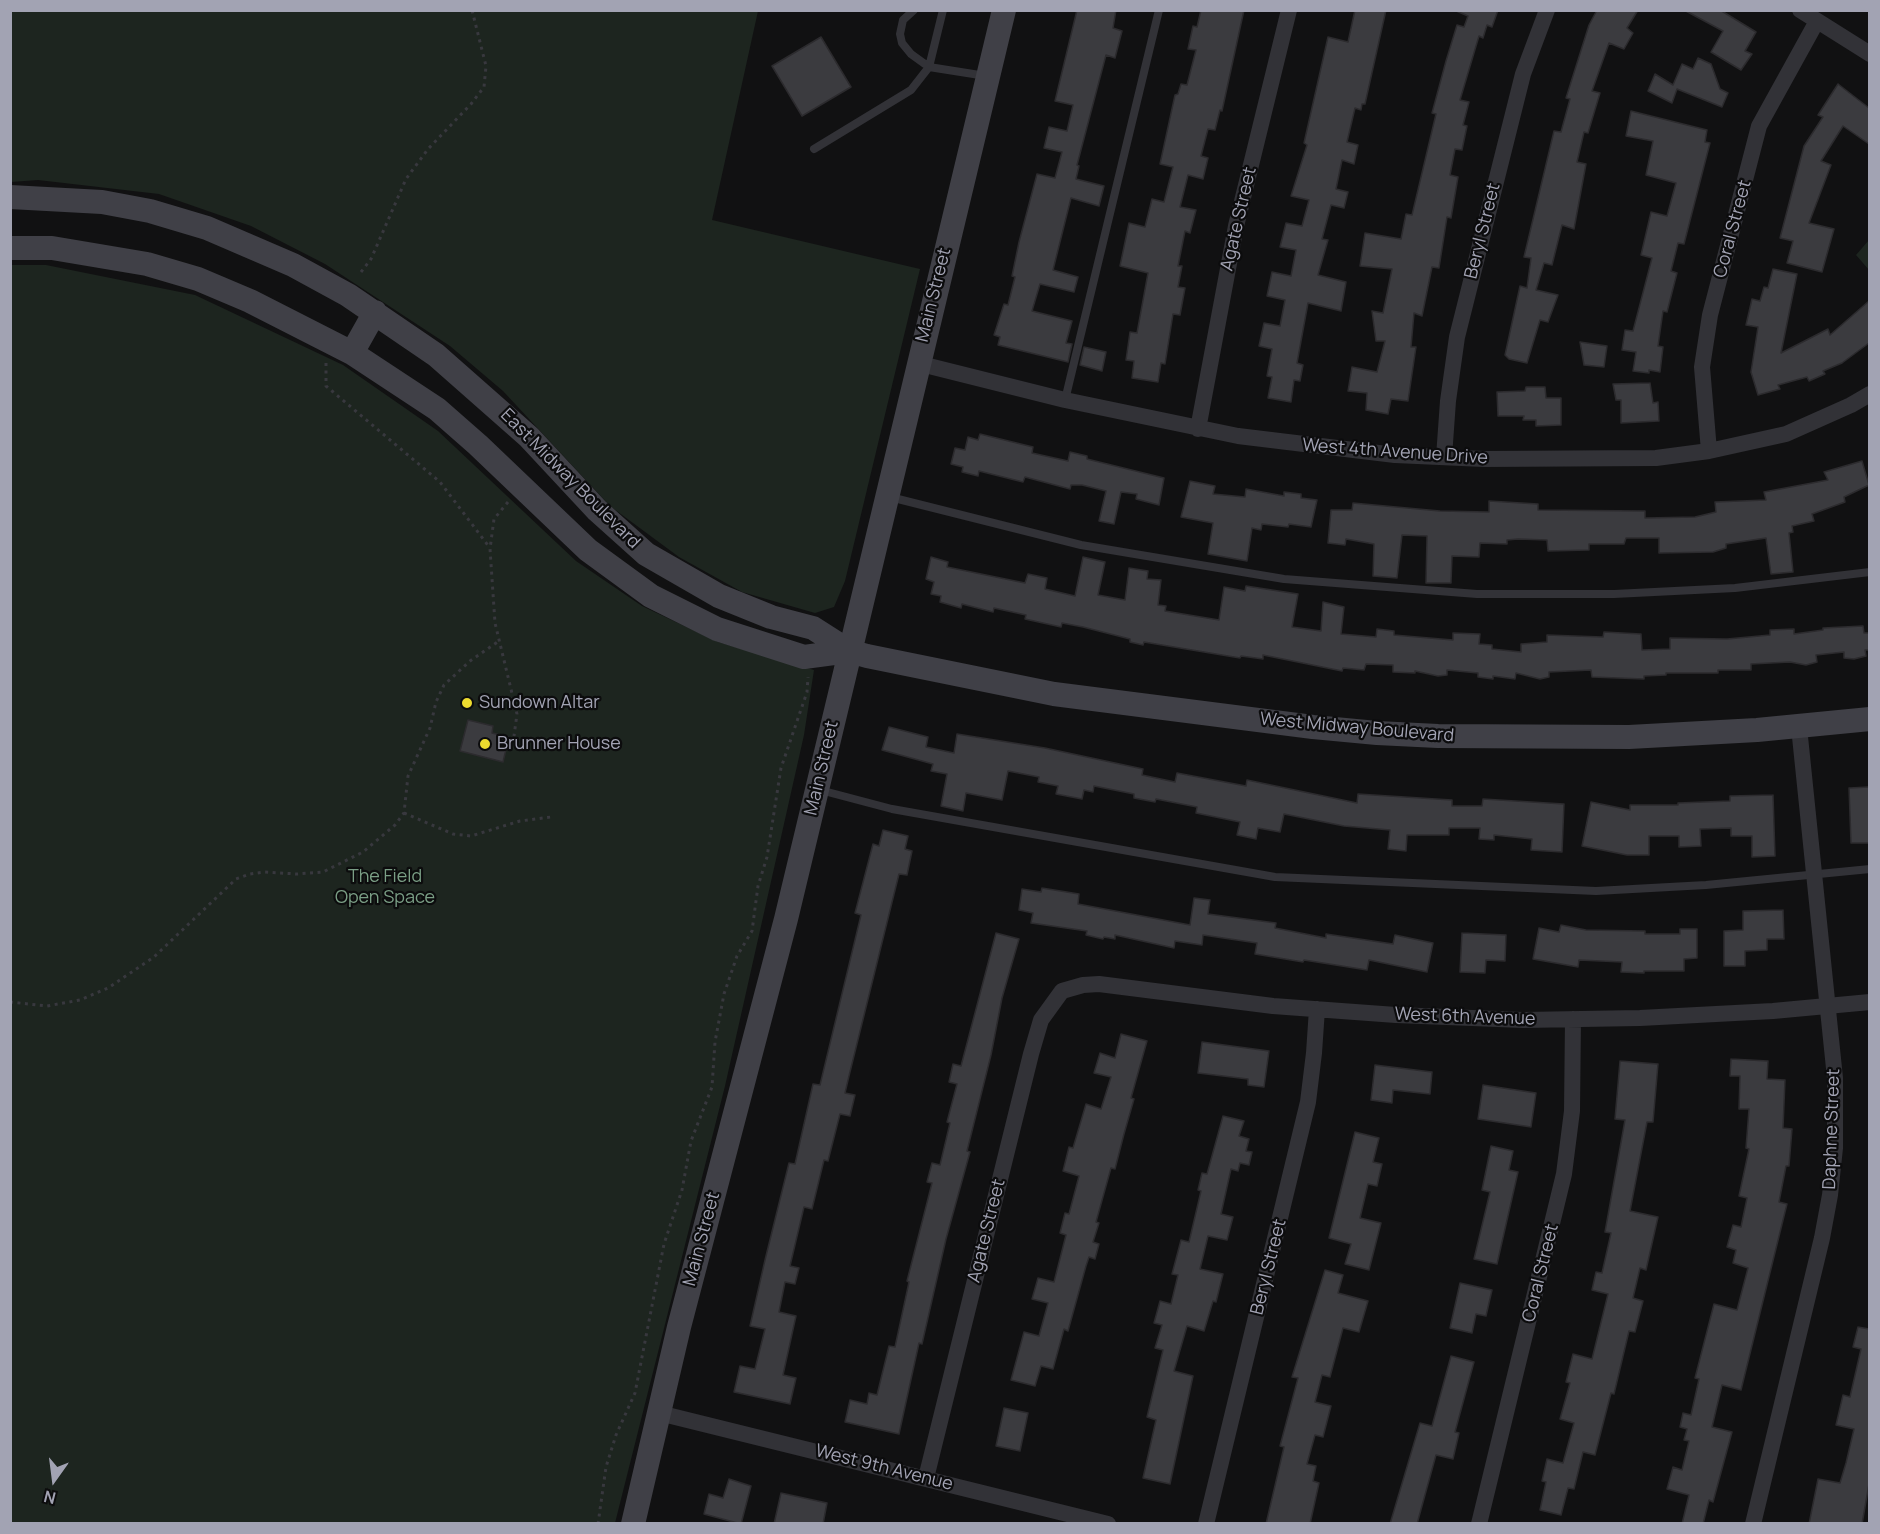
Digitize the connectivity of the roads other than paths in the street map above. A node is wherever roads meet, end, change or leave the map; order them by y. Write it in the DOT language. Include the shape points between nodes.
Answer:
graph roads {
  1 [pos="914,10"];
  2 [pos="943,10"];
  3 [pos="1004,10"];
  4 [pos="1160,10"];
  5 [pos="1289,10"];
  6 [pos="1547,10"];
  7 [pos="1800,10"];
  8 [pos="1816,21"];
  9 [pos="1869,54"];
  10 [pos="929,67"];
  11 [pos="988,77"];
  12 [pos="814,149"];
  13 [pos="10,197"];
  14 [pos="10,248"];
  15 [pos="375,312"];
  16 [pos="352,353"];
  17 [pos="917,363"];
  18 [pos="1869,394"];
  19 [pos="1065,400"];
  20 [pos="1197,429"];
  21 [pos="1709,451"];
  22 [pos="1444,457"];
  23 [pos="886,496"];
  24 [pos="1869,572"];
  25 [pos="849,651"];
  26 [pos="1869,719"];
  27 [pos="1799,727"];
  28 [pos="817,789"];
  29 [pos="1869,869"];
  30 [pos="1814,874"];
  31 [pos="1062,991"];
  32 [pos="1869,1002"];
  33 [pos="1828,1006"];
  34 [pos="1317,1009"];
  35 [pos="1573,1019"];
  36 [pos="659,1413"];
  37 [pos="926,1478"];
  38 [pos="633,1524"];
  39 [pos="1108,1524"];
  40 [pos="1206,1524"];
  41 [pos="1479,1524"];
  42 [pos="1753,1524"];
  1 -- 10 [label="lane" via="903,20 902,43"];
  2 -- 10 [label="lane"];
  3 -- 11 [label="main road, Main Street"];
  4 -- 19 [label="lane"];
  5 -- 20 [label="street, Agate Street" via="1236,226"];
  6 -- 22 [label="street, Beryl Street" via="1523,74 1457,337"];
  7 -- 8 [label="street"];
  8 -- 9 [label="street"];
  8 -- 21 [label="street, Coral Street" via="1760,126 1710,315 1701,368"];
  10 -- 11 [label="lane"];
  10 -- 12 [label="lane" via="911,90"];
  11 -- 17 [label="main road, Main Street"];
  13 -- 15 [label="main road, East Midway Boulevard" via="102,202 185,220 293,265"];
  14 -- 16 [label="main road, East Midway Boulevard" via="70,250 173,271 250,301"];
  15 -- 16 [label="main road"];
  15 -- 25 [label="main road, East Midway Boulevard" via="481,393 646,554 718,596 813,628"];
  16 -- 25 [label="main road, East Midway Boulevard" via="437,409 605,564 651,596 728,633 804,657"];
  17 -- 19 [label="street, West 4th Avenue Drive"];
  17 -- 23 [label="main road, Main Street"];
  18 -- 21 [label="street, West 4th Avenue Drive" via="1786,434"];
  19 -- 20 [label="street, West 4th Avenue Drive"];
  20 -- 22 [label="street, West 4th Avenue Drive" via="1322,448"];
  21 -- 22 [label="street, West 4th Avenue Drive" via="1656,458 1577,460"];
  23 -- 24 [label="lane" via="1081,545 1284,579 1477,594 1614,594 1734,588"];
  23 -- 25 [label="main road, Main Street"];
  25 -- 27 [label="main road, West Midway Boulevard" via="1064,696 1366,732 1607,738"];
  25 -- 28 [label="main road, Main Street"];
  26 -- 27 [label="main road, West Midway Boulevard"];
  27 -- 30 [label="street, Daphne Street"];
  28 -- 30 [label="lane" via="892,809 1275,877 1596,891"];
  28 -- 36 [label="main road, Main Street"];
  29 -- 30 [label="lane"];
  30 -- 33 [label="street, Daphne Street"];
  31 -- 34 [label="street, West 6th Avenue" via="1099,984"];
  31 -- 37 [label="street, Agate Street" via="1041,1020 1031,1054"];
  32 -- 33 [label="street, West 6th Avenue"];
  33 -- 35 [label="street, West 6th Avenue"];
  33 -- 42 [label="street, Daphne Street" via="1835,1078 1830,1195"];
  34 -- 35 [label="street, West 6th Avenue"];
  34 -- 40 [label="street, Beryl Street" via="1308,1102"];
  35 -- 41 [label="street, Coral Street" via="1572,1111 1564,1174"];
  36 -- 37 [label="street, West 9th Avenue"];
  36 -- 38 [label="main road, Main Street"];
  37 -- 39 [label="street, West 9th Avenue"];
}
